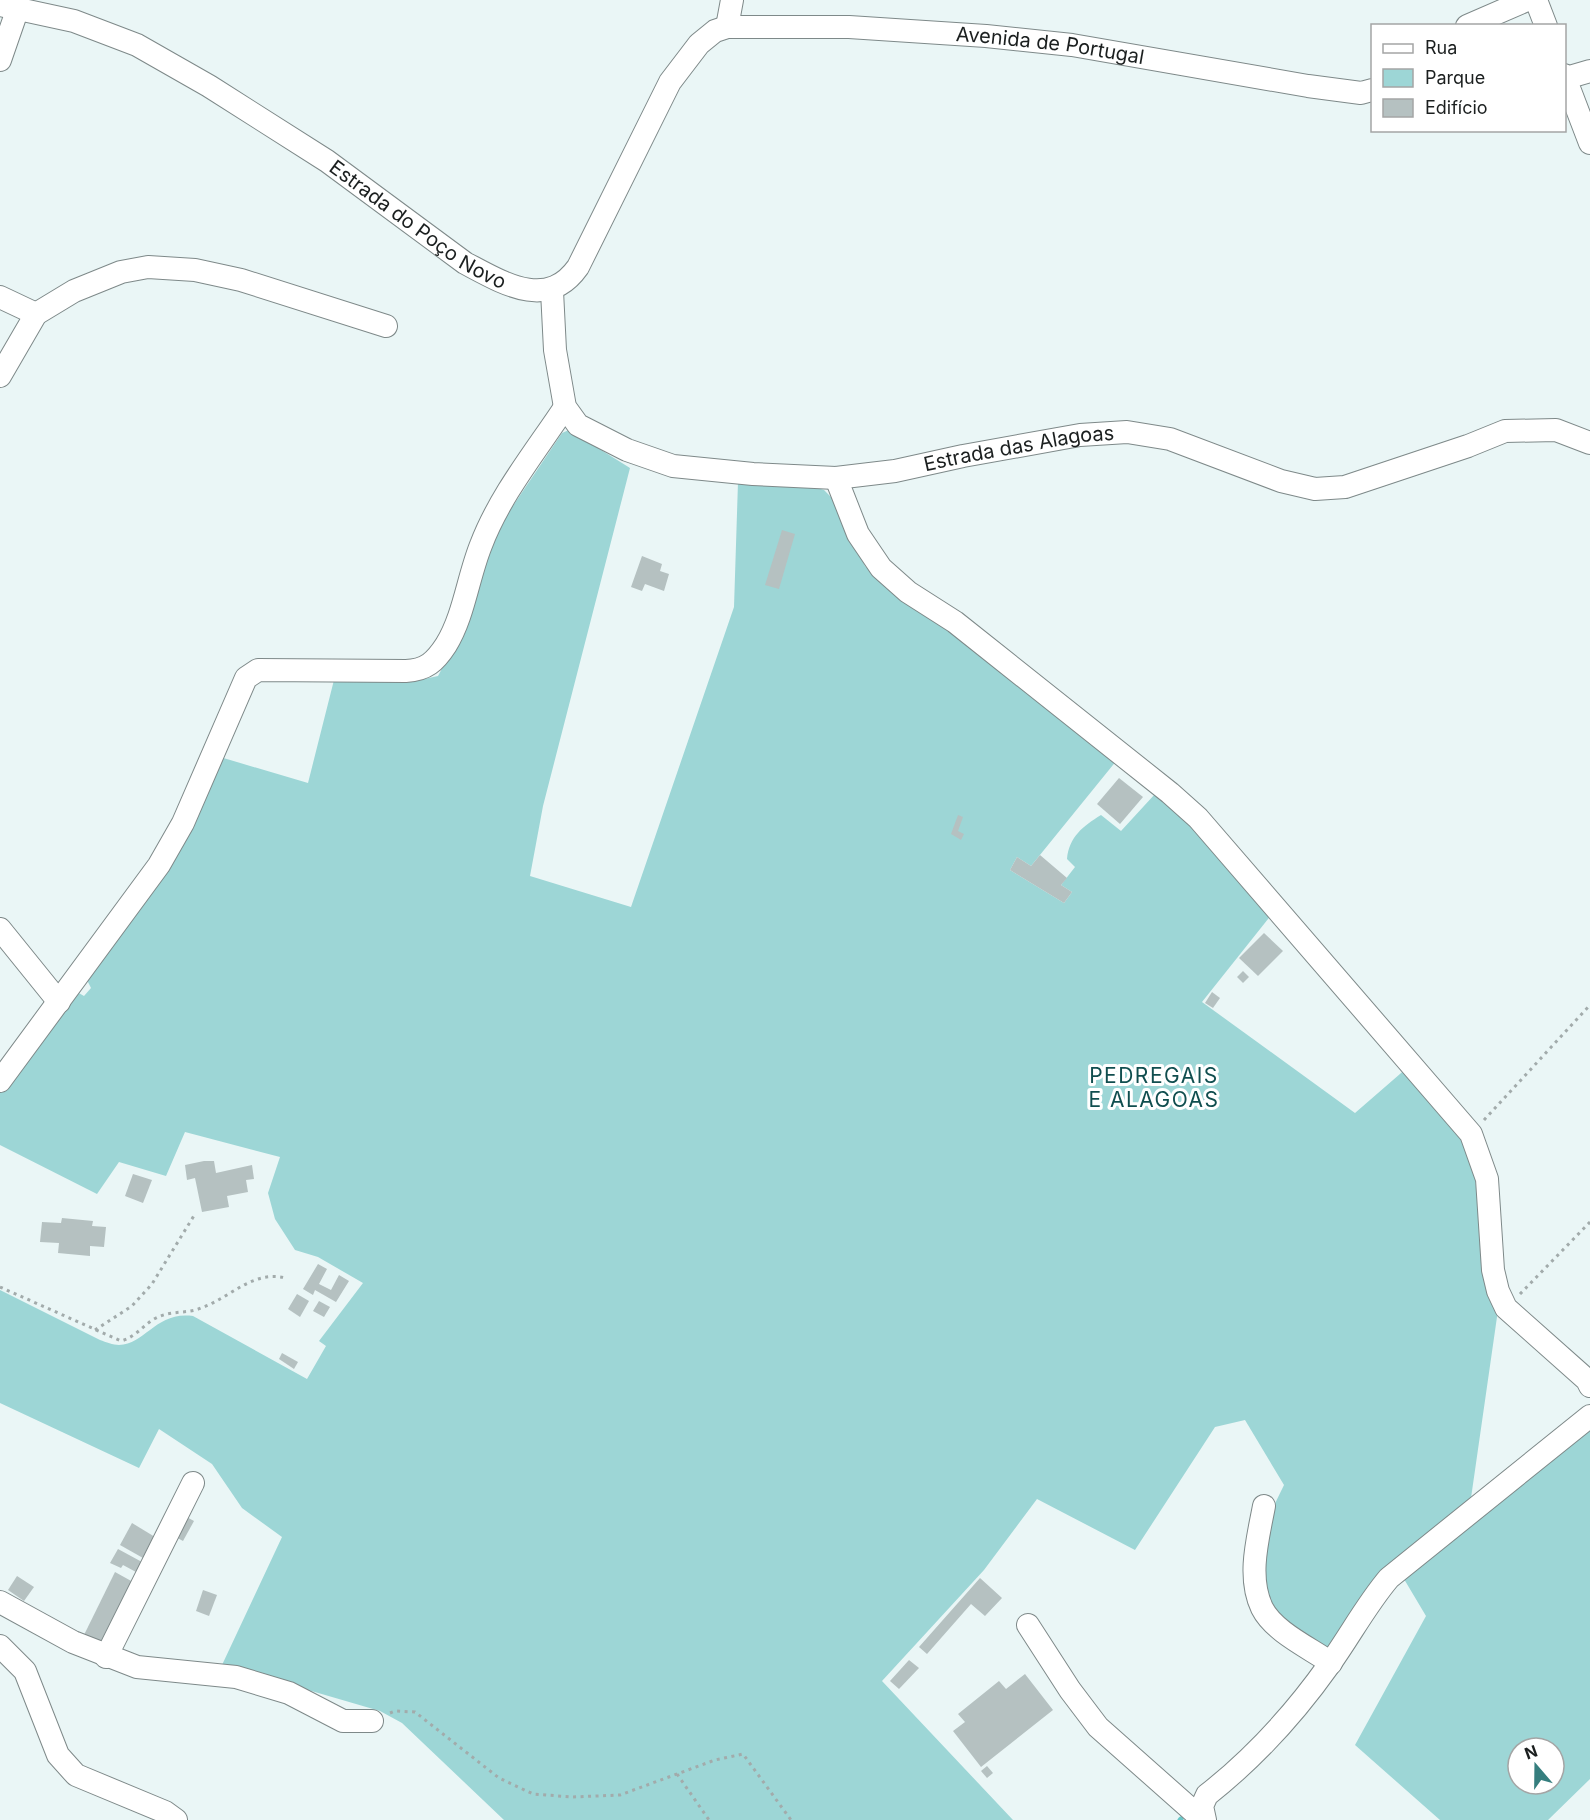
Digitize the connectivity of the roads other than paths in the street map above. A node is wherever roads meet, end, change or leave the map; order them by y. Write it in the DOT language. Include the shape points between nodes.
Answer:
graph roads {
  1 [pos="732,0"];
  2 [pos="1527,0"];
  3 [pos="1536,0"];
  4 [pos="9,7"];
  5 [pos="1472,24"];
  6 [pos="1545,24"];
  7 [pos="727,27"];
  8 [pos="0,60"];
  9 [pos="1590,71"];
  10 [pos="1566,77"];
  11 [pos="1566,80"];
  12 [pos="1371,90"];
  13 [pos="1590,143"];
  14 [pos="552,291"];
  15 [pos="0,297"];
  16 [pos="36,314"];
  17 [pos="386,326"];
  18 [pos="0,376"];
  19 [pos="565,407"];
  20 [pos="1590,443"];
  21 [pos="836,478"];
  22 [pos="0,929"];
  23 [pos="59,1002"];
  24 [pos="0,1081"];
  25 [pos="1590,1386"];
  26 [pos="1590,1416"];
  27 [pos="194,1483"];
  28 [pos="1264,1506"];
  29 [pos="0,1602"];
  30 [pos="1028,1625"];
  31 [pos="0,1646"];
  32 [pos="106,1657"];
  33 [pos="1331,1663"];
  34 [pos="372,1721"];
  35 [pos="176,1820"];
  36 [pos="1204,1820"];
  1 -- 7 [label="street"];
  2 -- 5 [label="street"];
  3 -- 6 [label="street"];
  4 -- 8 [label="street"];
  4 -- 14 [label="street, Estrada do Poço Novo" via="74,21 137,45 327,161 465,263 516,286 535,292"];
  7 -- 12 [label="street, Avenida de Portugal" via="849,27 986,36 1072,45 1308,86 1360,93"];
  7 -- 14 [label="street" via="699,44 670,81 578,267 568,281"];
  9 -- 10 [label="street"];
  11 -- 13 [label="street"];
  14 -- 19 [label="street" via="555,350"];
  15 -- 16 [label="street"];
  16 -- 17 [label="street" via="74,291 121,272 148,267 195,270 241,280"];
  16 -- 18 [label="street"];
  19 -- 21 [label="street, Estrada das Alagoas" via="578,425 627,450 673,466"];
  19 -- 23 [label="street" via="501,505 481,544 447,644 430,665 406,671 258,670 246,678 183,823 159,865"];
  20 -- 21 [label="street, Estrada das Alagoas" via="1556,430 1505,431 1345,487 1316,489 1281,482 1170,439 1127,432 1080,435 895,471"];
  21 -- 25 [label="street" via="858,534 880,568 964,629 1198,818 1471,1134 1487,1179 1493,1270 1506,1308"];
  22 -- 23 [label="street"];
  23 -- 24 [label="street"];
  26 -- 33 [label="street" via="1389,1578 1371,1599"];
  27 -- 32 [label="street"];
  28 -- 33 [label="street" via="1254,1581 1262,1609 1278,1626"];
  29 -- 32 [label="street"];
  30 -- 36 [label="street" via="1098,1727"];
  31 -- 35 [label="street" via="25,1671 58,1755 76,1775"];
  32 -- 34 [label="street" via="136,1667 236,1677 289,1694 343,1721"];
  33 -- 36 [label="street" via="1270,1737 1207,1795 1202,1806"];
}
